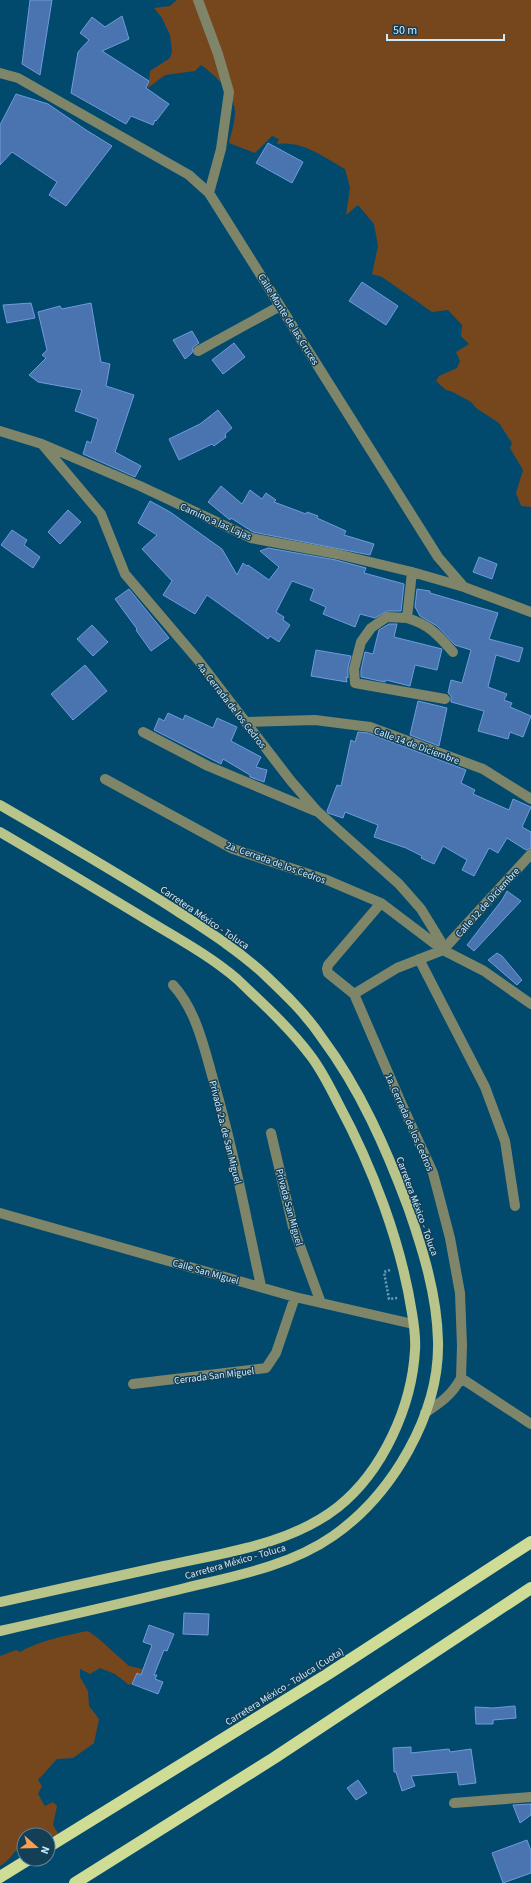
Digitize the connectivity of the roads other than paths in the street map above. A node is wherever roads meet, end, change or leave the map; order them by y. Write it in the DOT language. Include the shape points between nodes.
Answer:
graph roads {
  1 [pos="198,0"];
  2 [pos="0,73"];
  3 [pos="209,193"];
  4 [pos="280,306"];
  5 [pos="198,351"];
  6 [pos="0,431"];
  7 [pos="42,444"];
  8 [pos="412,572"];
  9 [pos="464,587"];
  10 [pos="531,612"];
  11 [pos="407,618"];
  12 [pos="453,652"];
  13 [pos="445,699"];
  14 [pos="246,722"];
  15 [pos="144,732"];
  16 [pos="105,780"];
  17 [pos="531,799"];
  18 [pos="0,805"];
  19 [pos="317,811"];
  20 [pos="0,832"];
  21 [pos="531,854"];
  22 [pos="381,903"];
  23 [pos="443,950"];
  24 [pos="419,959"];
  25 [pos="173,985"];
  26 [pos="354,994"];
  27 [pos="531,1004"];
  28 [pos="271,1133"];
  29 [pos="515,1206"];
  30 [pos="0,1213"];
  31 [pos="260,1286"];
  32 [pos="295,1297"];
  33 [pos="321,1303"];
  34 [pos="414,1324"];
  35 [pos="460,1378"];
  36 [pos="133,1384"];
  37 [pos="425,1413"];
  38 [pos="531,1424"];
  39 [pos="531,1542"];
  40 [pos="531,1588"];
  41 [pos="0,1602"];
  42 [pos="0,1631"];
  43 [pos="531,1797"];
  44 [pos="454,1803"];
  45 [pos="56,1843"];
  46 [pos="16,1867"];
  47 [pos="0,1877"];
  48 [pos="75,1883"];
  1 -- 3 [label="street" via="229,92 222,150"];
  2 -- 3 [label="street, Calle Monte de las Cruces" via="18,78 188,175"];
  3 -- 4 [label="street, Calle Monte de las Cruces"];
  4 -- 5 [label="street"];
  4 -- 9 [label="street, Calle Monte de las Cruces" via="438,557"];
  6 -- 7 [label="street, Camino a las Lajas"];
  7 -- 8 [label="street, Camino a las Lajas" via="251,538"];
  7 -- 14 [label="street, 4a. Cerrada de los Cedros" via="101,514 125,574 198,660"];
  8 -- 9 [label="street, Camino a las Lajas"];
  8 -- 11 [label="street"];
  9 -- 10 [label="street, Calle Monte de las Cruces"];
  11 -- 12 [label="street" via="424,623"];
  11 -- 13 [label="street" via="387,617 372,628 361,642 354,669 355,683"];
  14 -- 17 [label="street, Calle 14 de Diciembre" via="315,720 370,728 483,769"];
  14 -- 19 [label="street, 4a. Cerrada de los Cedros"];
  15 -- 19 [label="street" via="208,766"];
  16 -- 22 [label="street, 2a. Cerrada de los Cedros" via="233,849 327,880"];
  18 -- 37 [label="main road, Carretera México - Toluca" via="219,938 262,972 324,1039 373,1123 395,1172 423,1251 431,1285 438,1341 433,1382"];
  19 -- 23 [label="street, 4a. Cerrada de los Cedros" via="408,894 421,909 440,940"];
  20 -- 34 [label="main road, Carretera México - Toluca" via="211,960 235,978 312,1056 351,1127 374,1181 390,1226"];
  21 -- 23 [label="street, Calle 12 de Diciembre"];
  22 -- 23 [label="street, 2a. Cerrada de los Cedros"];
  22 -- 26 [label="street, 1a. Cerrada de los Cedros" via="328,965 328,973"];
  23 -- 24 [label="street"];
  23 -- 27 [label="street" via="484,972"];
  24 -- 26 [label="street" via="397,968"];
  24 -- 29 [label="street" via="485,1087 505,1141"];
  25 -- 31 [label="street, Privada 2a. de San Miguel" via="182,995 204,1048 225,1121"];
  26 -- 35 [label="street, 1a. Cerrada de los Cedros" via="433,1173 450,1238 460,1293"];
  28 -- 33 [label="street, Privada San Miguel" via="293,1227"];
  30 -- 31 [label="street, Calle San Miguel"];
  31 -- 32 [label="street, Calle San Miguel"];
  32 -- 33 [label="street, Calle San Miguel"];
  32 -- 36 [label="street, Cerrada San Miguel" via="276,1354 266,1368"];
  33 -- 34 [label="street, Calle San Miguel"];
  34 -- 41 [label="main road, Carretera México - Toluca" via="416,1347 413,1374 396,1428 362,1483 338,1507 293,1532 248,1548"];
  35 -- 37 [label="street" via="456,1388 445,1400"];
  35 -- 38 [label="street"];
  37 -- 42 [label="main road, Carretera México - Toluca" via="404,1460 390,1482 349,1524 306,1551 279,1563 237,1575"];
  39 -- 45 [label="highway, Carretera México - Toluca (Cuota)" via="334,1670"];
  40 -- 48 [label="highway" via="274,1758"];
  43 -- 44 [label="street"];
  46 -- 47 [label="highway"];
}
